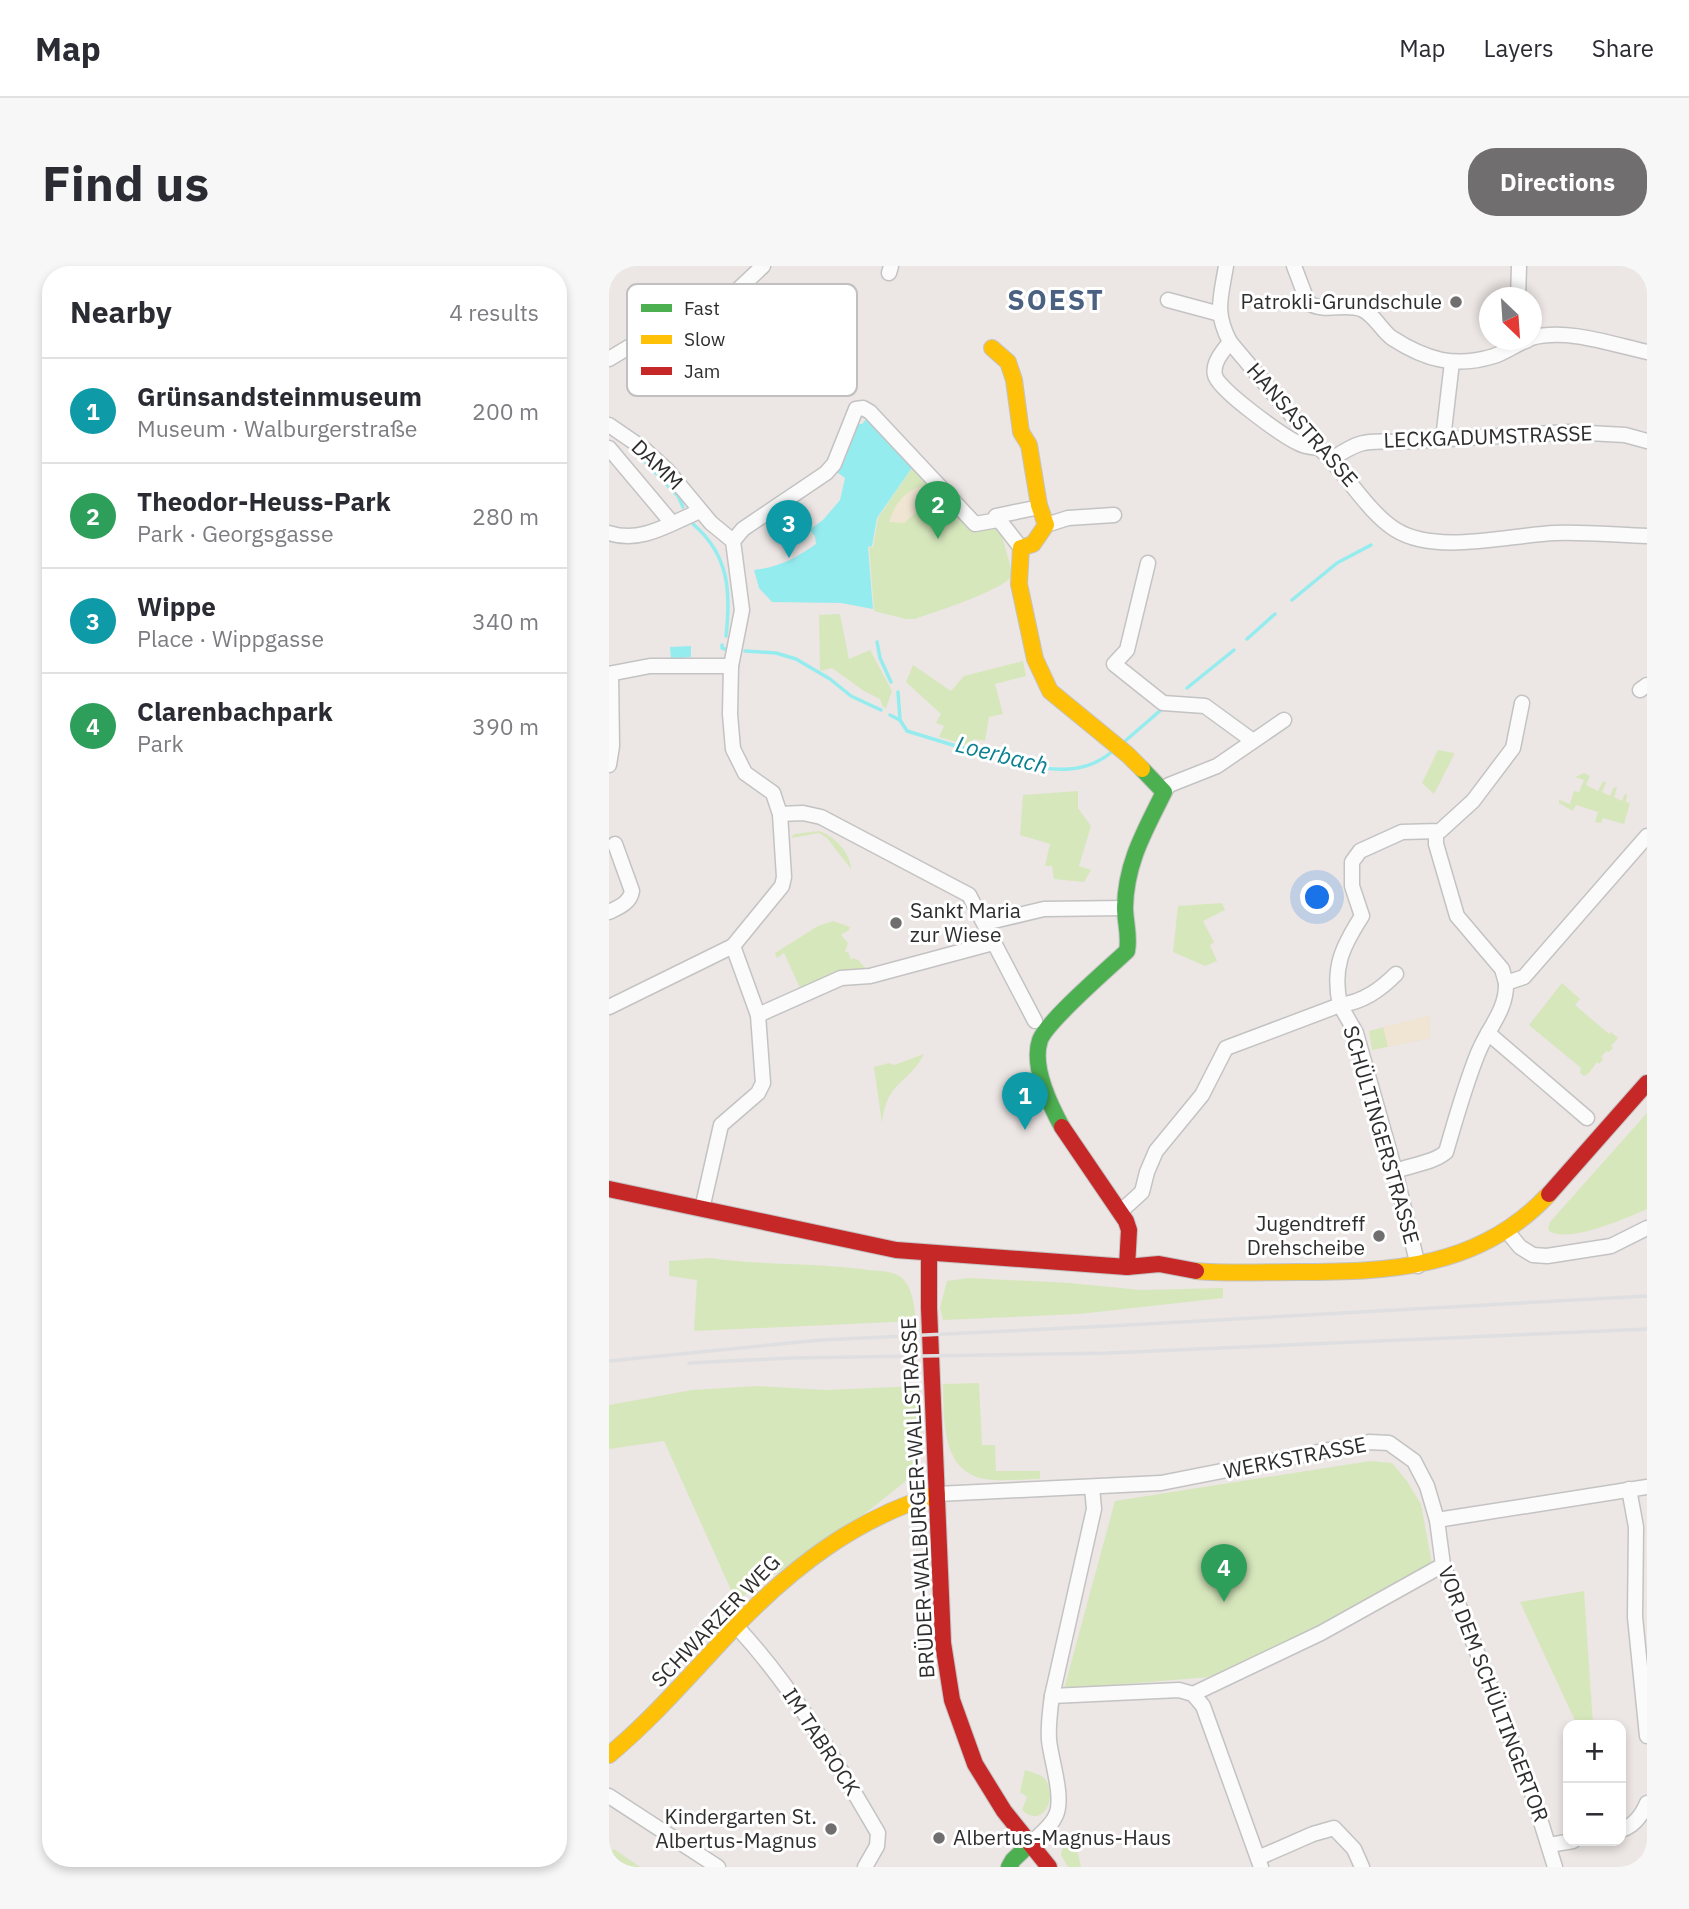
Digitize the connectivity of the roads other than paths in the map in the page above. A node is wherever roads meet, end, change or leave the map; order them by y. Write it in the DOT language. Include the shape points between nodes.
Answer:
graph roads {
  1 [pos="763,266"];
  2 [pos="1226,266"];
  3 [pos="1294,266"];
  4 [pos="1518,266"];
  5 [pos="744,284"];
  6 [pos="1518,287"];
  7 [pos="1168,300"];
  8 [pos="1220,306"];
  9 [pos="1542,335"];
  10 [pos="1230,342"];
  11 [pos="627,348"];
  12 [pos="992,348"];
  13 [pos="1506,350"];
  14 [pos="1647,352"];
  15 [pos="609,359"];
  16 [pos="1452,362"];
  17 [pos="609,425"];
  18 [pos="1443,439"];
  19 [pos="1647,441"];
  20 [pos="609,448"];
  21 [pos="1319,448"];
  22 [pos="1332,459"];
  23 [pos="1039,505"];
  24 [pos="700,511"];
  25 [pos="1114,515"];
  26 [pos="998,520"];
  27 [pos="672,523"];
  28 [pos="1046,525"];
  29 [pos="609,533"];
  30 [pos="1647,536"];
  31 [pos="733,541"];
  32 [pos="1021,548"];
  33 [pos="1148,563"];
  34 [pos="731,666"];
  35 [pos="610,674"];
  36 [pos="1522,704"];
  37 [pos="1284,720"];
  38 [pos="1253,741"];
  39 [pos="609,765"];
  40 [pos="1164,792"];
  41 [pos="780,814"];
  42 [pos="1436,832"];
  43 [pos="1647,836"];
  44 [pos="615,844"];
  45 [pos="1125,908"];
  46 [pos="609,912"];
  47 [pos="985,923"];
  48 [pos="993,943"];
  49 [pos="733,946"];
  50 [pos="1396,974"];
  51 [pos="1506,983"];
  52 [pos="1340,1005"];
  53 [pos="609,1007"];
  54 [pos="758,1015"];
  55 [pos="1035,1021"];
  56 [pos="1488,1033"];
  57 [pos="1647,1083"];
  58 [pos="1587,1118"];
  59 [pos="1395,1171"];
  60 [pos="609,1189"];
  61 [pos="702,1209"];
  62 [pos="1120,1212"];
  63 [pos="1647,1228"];
  64 [pos="1507,1231"];
  65 [pos="929,1254"];
  66 [pos="1127,1266"];
  67 [pos="1418,1266"];
  68 [pos="1092,1487"];
  69 [pos="1647,1487"];
  70 [pos="1629,1489"];
  71 [pos="937,1494"];
  72 [pos="1437,1520"];
  73 [pos="1443,1565"];
  74 [pos="736,1626"];
  75 [pos="1193,1694"];
  76 [pos="1052,1696"];
  77 [pos="1647,1736"];
  78 [pos="609,1755"];
  79 [pos="609,1796"];
  80 [pos="1647,1802"];
  81 [pos="1626,1829"];
  82 [pos="1563,1843"];
  83 [pos="1030,1844"];
  84 [pos="1549,1845"];
  85 [pos="1260,1863"];
  86 [pos="717,1867"];
  87 [pos="866,1867"];
  88 [pos="1009,1867"];
  89 [pos="1049,1867"];
  90 [pos="1362,1867"];
  91 [pos="1555,1867"];
  1 -- 5 [label="street"];
  2 -- 8 [label="street"];
  3 -- 16 [label="street" via="1308,303 1325,310 1362,310 1391,337"];
  4 -- 6 [label="street"];
  7 -- 8 [label="street"];
  8 -- 10 [label="street, HANSASTRASSE" via="1221,326"];
  9 -- 14 [label="street" via="1577,337"];
  10 -- 21 [label="street, HANSASTRASSE"];
  10 -- 21 [label="street" via="1214,371 1218,384 1297,443"];
  11 -- 15 [label="street"];
  12 -- 23 [label="street" via="1008,362 1014,380"];
  13 -- 16 [label="street"];
  16 -- 18 [label="street"];
  17 -- 24 [label="street, DAMM" via="667,470"];
  18 -- 19 [label="street, LECKGADUMSTRASSE" via="1570,432"];
  18 -- 22 [label="street, LECKGADUMSTRASSE" via="1371,440"];
  20 -- 27 [label="street"];
  21 -- 22 [label="street, HANSASTRASSE"];
  22 -- 30 [label="street, HANSASTRASSE" via="1374,510 1396,530 1417,539 1437,543 1557,533"];
  23 -- 26 [label="street" via="996,516"];
  23 -- 28 [label="street"];
  24 -- 27 [label="street"];
  24 -- 31 [label="street, DAMM"];
  25 -- 28 [label="street" via="1068,518"];
  26 -- 31 [label="street" via="975,524 863,408 856,409 826,473 743,529"];
  26 -- 32 [label="street"];
  27 -- 29 [label="street" via="648,534"];
  28 -- 32 [label="street" via="1033,544"];
  31 -- 34 [label="street" via="742,610"];
  32 -- 40 [label="street" via="1019,584 1035,659 1050,691 1128,755"];
  33 -- 38 [label="street" via="1127,650 1114,664 1163,704 1205,706"];
  34 -- 35 [label="street" via="650,667"];
  34 -- 41 [label="street" via="733,749 745,773 773,793"];
  35 -- 39 [label="street"];
  36 -- 42 [label="street" via="1513,748 1473,801"];
  37 -- 38 [label="street"];
  38 -- 40 [label="street" via="1217,766 1169,785"];
  40 -- 45 [label="street" via="1131,862"];
  41 -- 47 [label="street" via="821,817 901,858 968,895"];
  41 -- 49 [label="street" via="782,886"];
  42 -- 51 [label="street" via="1457,916 1502,969"];
  42 -- 52 [label="street" via="1402,832 1360,851 1352,862 1352,886 1361,916 1339,958"];
  43 -- 51 [label="street" via="1524,977"];
  44 -- 46 [label="street" via="632,891 626,903"];
  45 -- 47 [label="street" via="1044,908"];
  45 -- 62 [label="street" via="1126,951 1053,1023 1039,1045 1040,1069 1059,1122"];
  47 -- 48 [label="street"];
  48 -- 54 [label="street" via="870,976 841,978"];
  48 -- 55 [label="street"];
  49 -- 53 [label="street"];
  49 -- 54 [label="street"];
  50 -- 52 [label="street" via="1363,999"];
  51 -- 56 [label="street" via="1504,1004"];
  52 -- 59 [label="street, SCHÜLTINGERSTRASSE" via="1356,1033"];
  52 -- 62 [label="street" via="1226,1048 1202,1095 1156,1151 1142,1192"];
  54 -- 61 [label="street" via="763,1083 758,1093 721,1125"];
  56 -- 58 [label="street"];
  56 -- 59 [label="street" via="1464,1090 1446,1152"];
  57 -- 64 [label="street" via="1539,1205"];
  59 -- 67 [label="street, SCHÜLTINGERSTRASSE"];
  60 -- 61 [label="street"];
  61 -- 65 [label="street"];
  62 -- 66 [label="street" via="1129,1230"];
  63 -- 64 [label="street" via="1611,1246 1546,1256 1520,1247"];
  64 -- 67 [label="street" via="1468,1251"];
  65 -- 66 [label="street"];
  65 -- 71 [label="street, BRÜDER-WALBURGER-WALLSTRASSE"];
  66 -- 67 [label="street" via="1370,1270"];
  68 -- 71 [label="street, WERKSTRASSE"];
  68 -- 72 [label="street, WERKSTRASSE" via="1161,1483 1369,1442 1389,1443 1413,1461 1427,1486"];
  68 -- 76 [label="street" via="1094,1510"];
  69 -- 70 [label="street"];
  70 -- 72 [label="street"];
  70 -- 77 [label="street" via="1636,1527 1635,1616"];
  71 -- 74 [label="street, SCHWARZER WEG" via="897,1506 822,1548"];
  71 -- 83 [label="street, BRÜDER-WALBURGER-WALLSTRASSE" via="943,1643 951,1700 975,1764"];
  72 -- 73 [label="street, VOR DEM SCHÜLTINGERTOR"];
  73 -- 75 [label="street" via="1321,1633"];
  73 -- 84 [label="street, VOR DEM SCHÜLTINGERTOR"];
  74 -- 78 [label="street, SCHWARZER WEG" via="669,1702"];
  74 -- 87 [label="street, IM TABROCK" via="823,1739 878,1833"];
  75 -- 76 [label="street" via="1179,1689"];
  75 -- 85 [label="street" via="1203,1706"];
  76 -- 83 [label="street" via="1049,1740 1059,1801 1049,1826"];
  79 -- 86 [label="street"];
  80 -- 81 [label="street" via="1642,1815"];
  82 -- 84 [label="street"];
  83 -- 88 [label="street"];
  83 -- 89 [label="street, BRÜDER-WALBURGER-WALLSTRASSE"];
  84 -- 91 [label="street, VOR DEM SCHÜLTINGERTOR"];
  85 -- 90 [label="street" via="1313,1833 1334,1828 1354,1849"];
}
